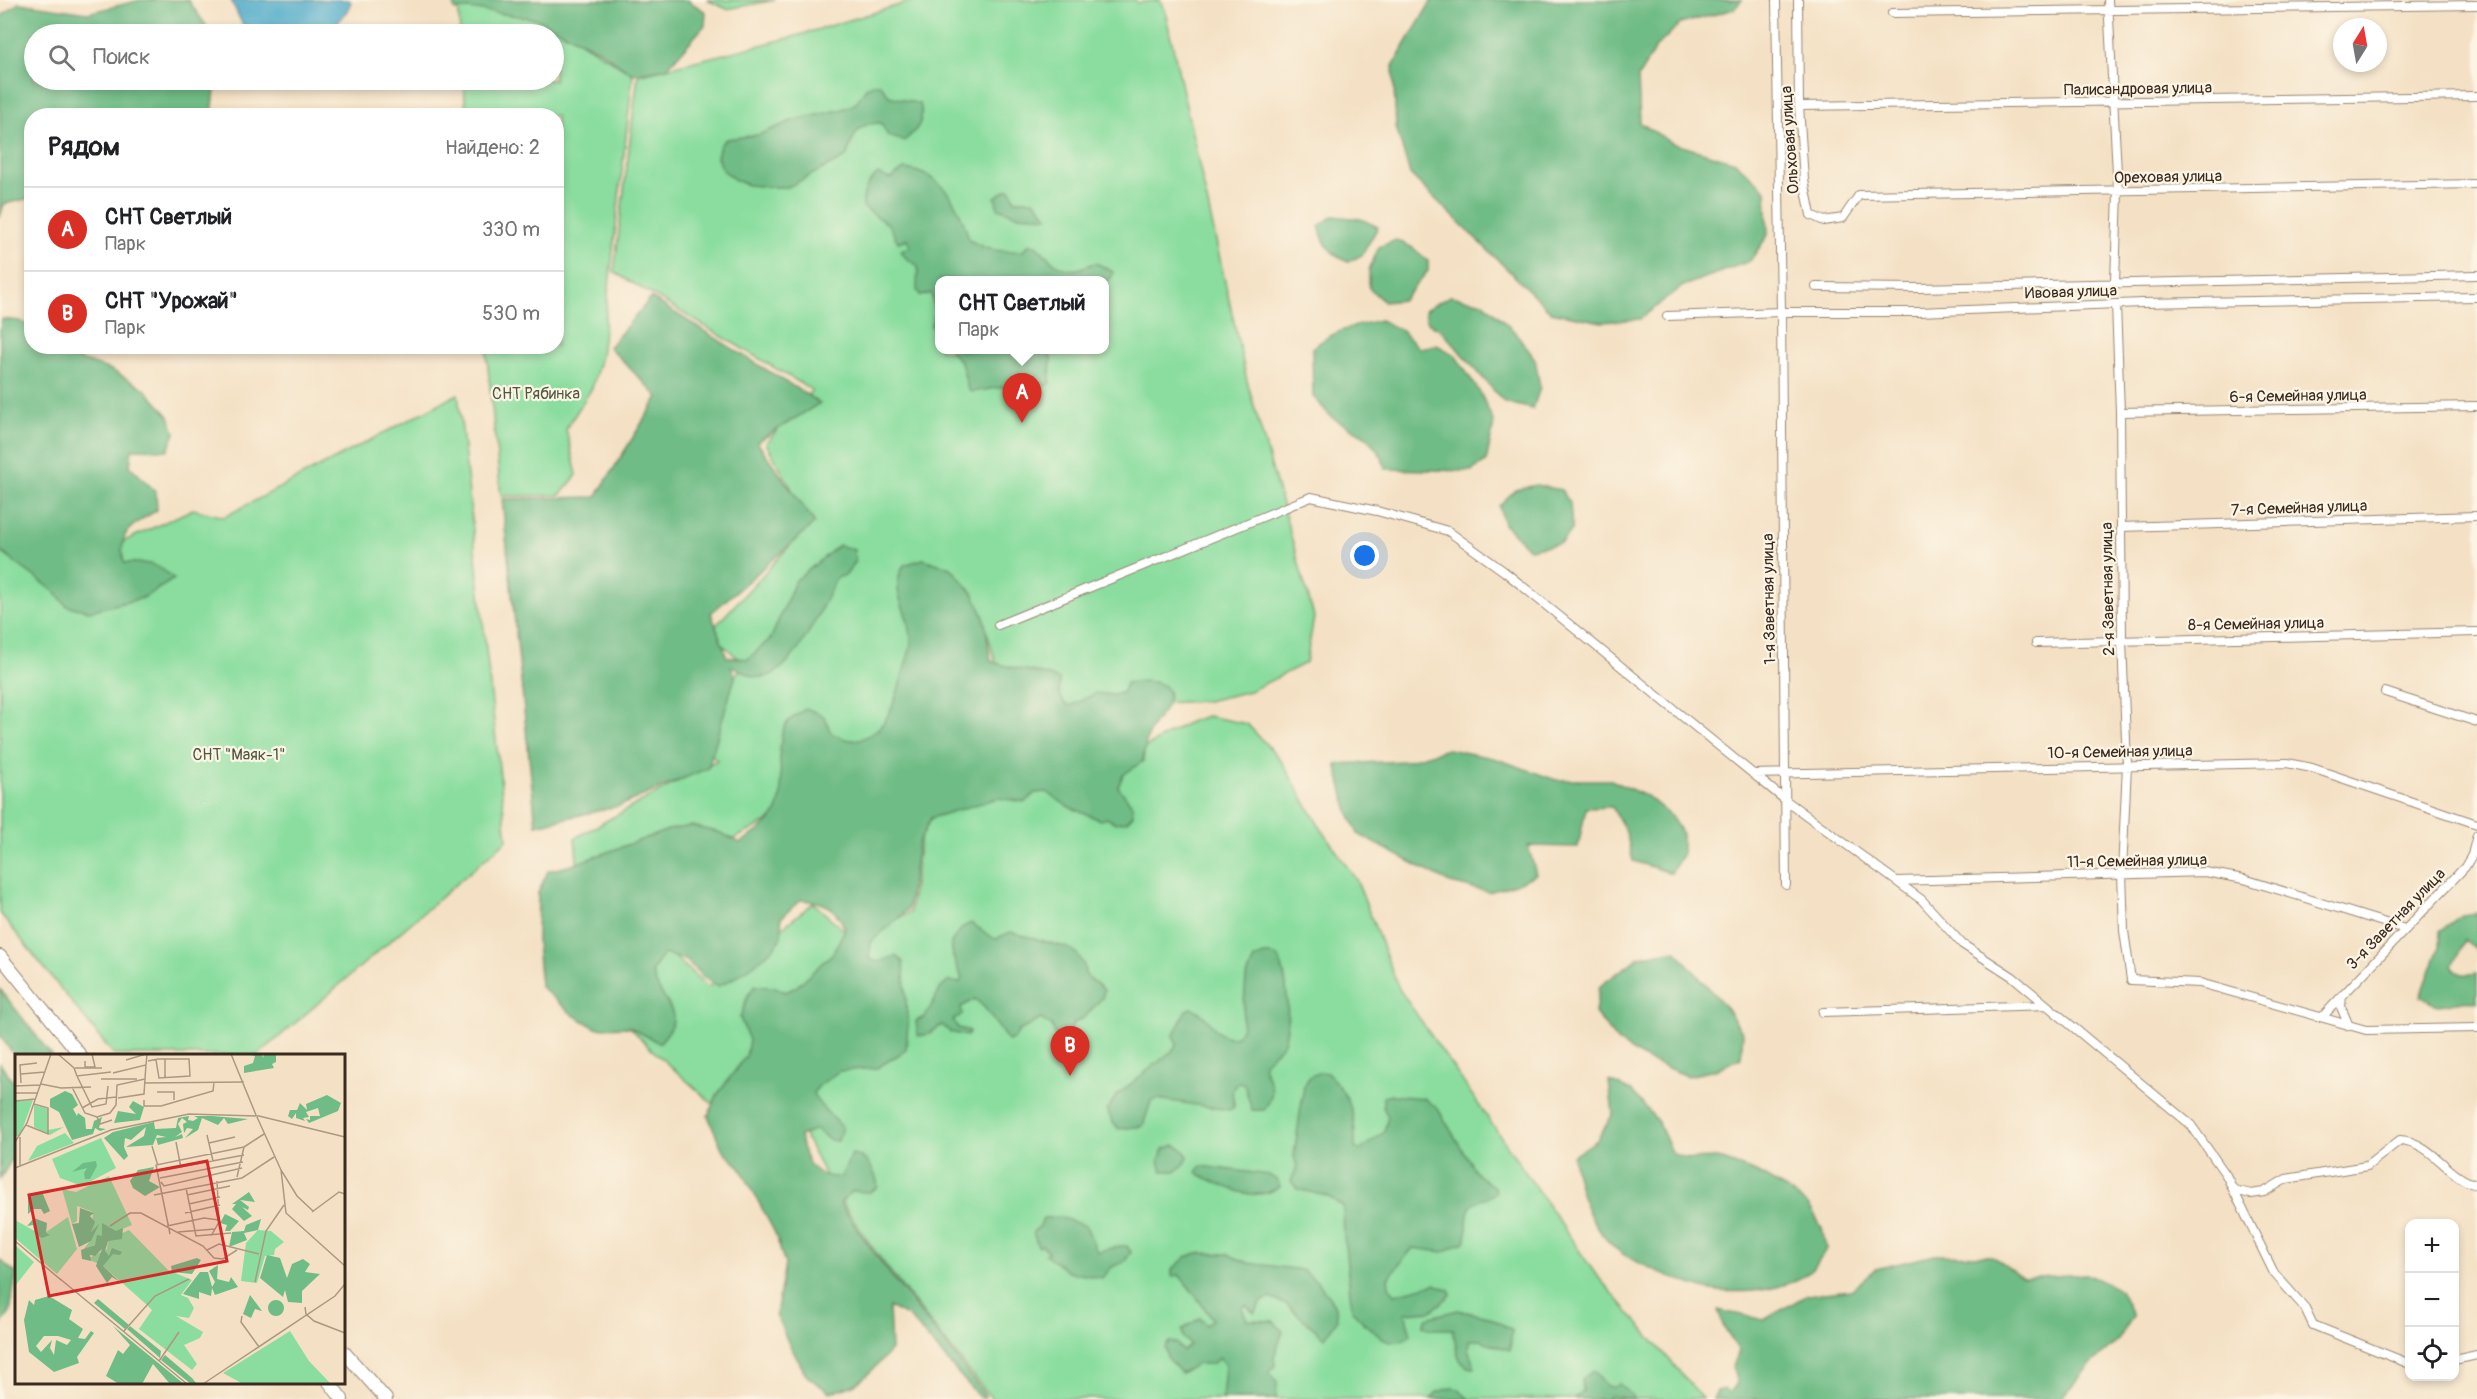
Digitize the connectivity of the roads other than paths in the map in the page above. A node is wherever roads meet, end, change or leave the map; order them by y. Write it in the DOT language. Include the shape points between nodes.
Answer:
graph roads {
  1 [pos="1776,0"];
  2 [pos="1798,0"];
  3 [pos="2108,0"];
  4 [pos="2477,5"];
  5 [pos="2108,11"];
  6 [pos="1892,13"];
  7 [pos="2477,96"];
  8 [pos="2112,103"];
  9 [pos="1799,106"];
  10 [pos="2477,184"];
  11 [pos="2118,192"];
  12 [pos="1859,195"];
  13 [pos="2477,275"];
  14 [pos="2115,282"];
  15 [pos="1816,287"];
  16 [pos="2477,297"];
  17 [pos="2116,304"];
  18 [pos="1781,312"];
  19 [pos="1667,316"];
  20 [pos="2477,406"];
  21 [pos="2120,412"];
  22 [pos="2477,516"];
  23 [pos="2121,527"];
  24 [pos="998,626"];
  25 [pos="2477,632"];
  26 [pos="2122,641"];
  27 [pos="2036,643"];
  28 [pos="2385,692"];
  29 [pos="2477,722"];
  30 [pos="2127,765"];
  31 [pos="1753,774"];
  32 [pos="1785,775"];
  33 [pos="1784,799"];
  34 [pos="2477,824"];
  35 [pos="2477,835"];
  36 [pos="2122,873"];
  37 [pos="1897,881"];
  38 [pos="1786,885"];
  39 [pos="2405,929"];
  40 [pos="0,957"];
  41 [pos="2342,995"];
  42 [pos="2046,1005"];
  43 [pos="1823,1012"];
  44 [pos="2323,1016"];
  45 [pos="2349,1026"];
  46 [pos="2477,1028"];
  47 [pos="79,1054"];
  48 [pos="2477,1185"];
  49 [pos="2234,1190"];
  50 [pos="345,1353"];
  51 [pos="2477,1355"];
  52 [pos="2459,1359"];
  53 [pos="2405,1362"];
  54 [pos="330,1384"];
  55 [pos="342,1399"];
  56 [pos="386,1399"];
  1 -- 18 [label="street, 1-я Заветная улица"];
  2 -- 9 [label="street, Ольховая улица"];
  3 -- 5 [label="street"];
  4 -- 5 [label="street"];
  5 -- 6 [label="street"];
  5 -- 8 [label="street"];
  7 -- 8 [label="street, Палисандровая улица"];
  8 -- 9 [label="street, Палисандровая улица"];
  8 -- 11 [label="street"];
  9 -- 12 [label="street, Ольховая улица" via="1804,180 1811,215 1824,221 1840,220"];
  10 -- 11 [label="street, Ореховая улица"];
  11 -- 12 [label="street, Ореховая улица"];
  11 -- 14 [label="street"];
  13 -- 14 [label="street, Ивовая улица"];
  14 -- 15 [label="street, Ивовая улица"];
  16 -- 17 [label="street, Ивовая улица"];
  17 -- 18 [label="street, Ивовая улица" via="1919,312"];
  17 -- 21 [label="street, 2-я Заветная улица"];
  18 -- 19 [label="street, Ивовая улица"];
  18 -- 32 [label="street, 1-я Заветная улица"];
  20 -- 21 [label="street, 6-я Семейная улица"];
  21 -- 23 [label="street, 2-я Заветная улица"];
  22 -- 23 [label="street, 7-я Семейная улица"];
  23 -- 26 [label="street, 2-я Заветная улица"];
  24 -- 31 [label="street" via="1280,508 1311,497 1329,500 1448,531 1505,572"];
  25 -- 26 [label="street, 8-я Семейная улица"];
  26 -- 27 [label="street, 8-я Семейная улица"];
  26 -- 30 [label="street, 2-я Заветная улица"];
  28 -- 29 [label="street"];
  30 -- 32 [label="street, 10-я Семейная улица"];
  30 -- 34 [label="street, 10-я Семейная улица" via="2299,765"];
  30 -- 36 [label="street, 2-я Заветная улица"];
  31 -- 32 [label="street, 10-я Семейная улица"];
  31 -- 33 [label="street"];
  32 -- 33 [label="street, 1-я Заветная улица"];
  33 -- 37 [label="street"];
  33 -- 38 [label="street, 1-я Заветная улица"];
  35 -- 39 [label="street, 3-я Заветная улица" via="2465,867"];
  36 -- 37 [label="street, 11-я Семейная улица"];
  36 -- 39 [label="street, 11-я Семейная улица" via="2205,872 2232,876"];
  36 -- 44 [label="street, 2-я Заветная улица" via="2131,980 2200,983"];
  37 -- 42 [label="street" via="1922,900 1962,944 2013,977"];
  39 -- 41 [label="street, 3-я Заветная улица"];
  40 -- 47 [label="highway"];
  41 -- 44 [label="street, 3-я Заветная улица"];
  41 -- 45 [label="street" via="2343,1014"];
  42 -- 43 [label="street"];
  42 -- 49 [label="street" via="2191,1125"];
  44 -- 45 [label="street"];
  45 -- 46 [label="street" via="2380,1031"];
  48 -- 49 [label="street" via="2422,1145 2400,1140 2367,1166 2286,1179 2264,1192"];
  49 -- 53 [label="street" via="2274,1273 2305,1308 2313,1325"];
  50 -- 56 [label="highway"];
  51 -- 52 [label="street"];
  54 -- 55 [label="highway"];
}
